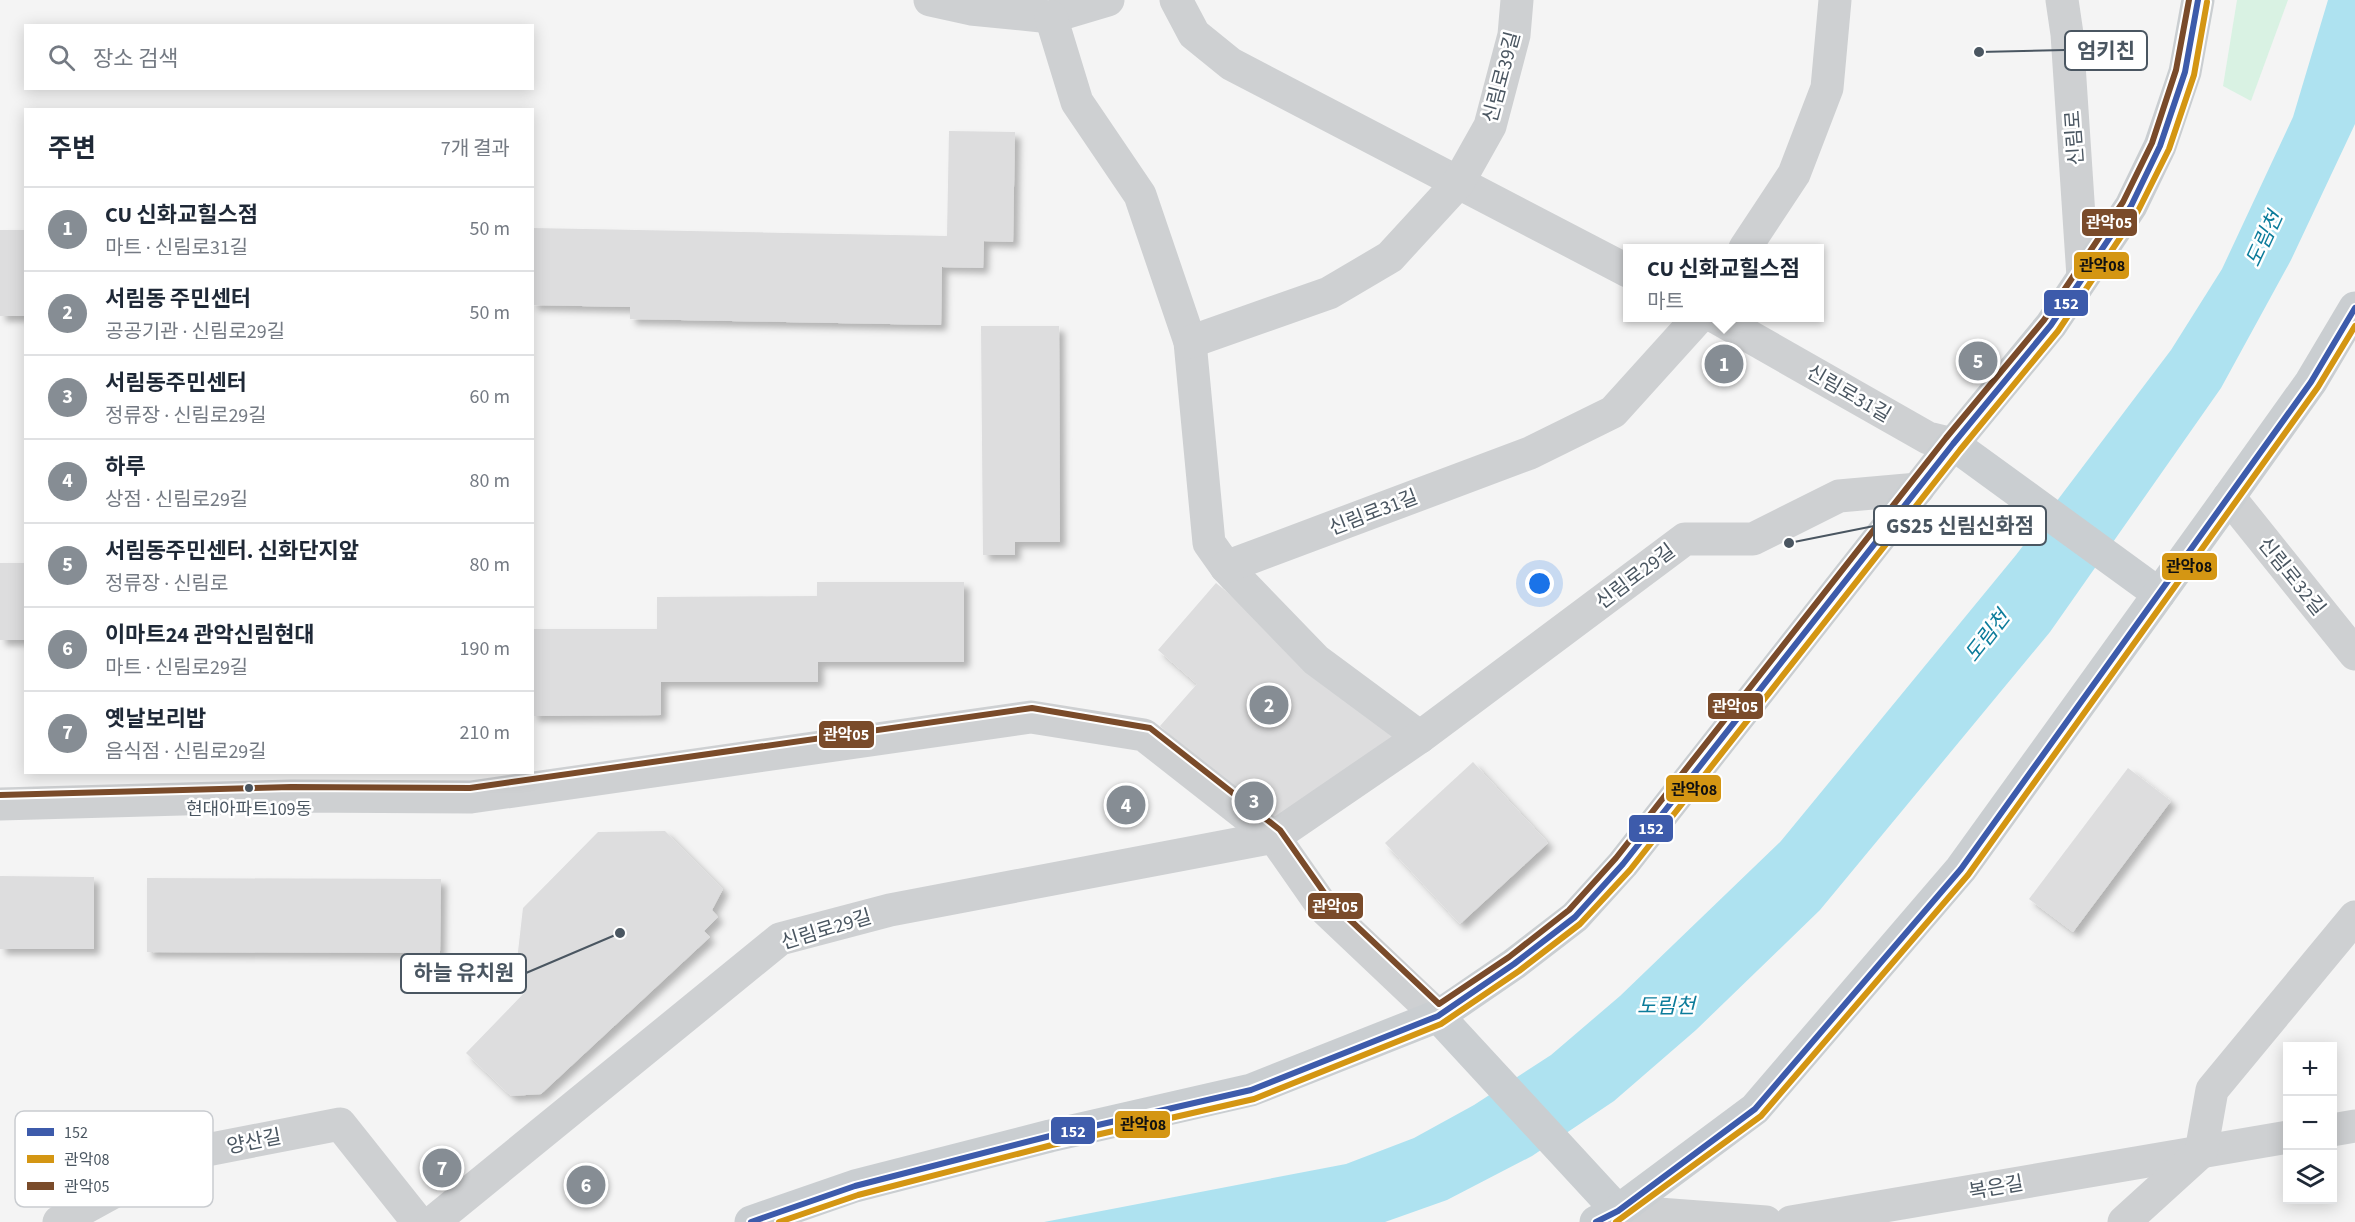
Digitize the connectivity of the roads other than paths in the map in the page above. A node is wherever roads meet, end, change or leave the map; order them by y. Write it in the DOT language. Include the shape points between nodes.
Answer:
graph roads {
  1 [pos="930,0"];
  2 [pos="1108,0"];
  3 [pos="1176,0"];
  4 [pos="1517,0"];
  5 [pos="1835,0"];
  6 [pos="2062,0"];
  7 [pos="2198,0"];
  8 [pos="1051,16"];
  9 [pos="1458,183"];
  10 [pos="1748,244"];
  11 [pos="1623,268"];
  12 [pos="2083,277"];
  13 [pos="2355,308"];
  14 [pos="1694,322"];
  15 [pos="1724,322"];
  16 [pos="1190,342"];
  17 [pos="1953,444"];
  18 [pos="1918,489"];
  19 [pos="2229,497"];
  20 [pos="1226,567"];
  21 [pos="2160,594"];
  22 [pos="2355,654"];
  23 [pos="1420,737"];
  24 [pos="0,804"];
  25 [pos="1274,837"];
  26 [pos="2355,917"];
  27 [pos="1438,1016"];
  28 [pos="2355,1126"];
  29 [pos="2337,1129"];
  30 [pos="2283,1138"];
  31 [pos="213,1149"];
  32 [pos="2201,1152"];
  33 [pos="86,1207"];
  34 [pos="1614,1218"];
  35 [pos="59,1222"];
  36 [pos="418,1222"];
  37 [pos="433,1222"];
  38 [pos="751,1222"];
  39 [pos="1766,1222"];
  40 [pos="1791,1222"];
  41 [pos="2124,1222"];
  1 -- 8 [label="street" via="971,9"];
  2 -- 8 [label="street"];
  3 -- 9 [label="street" via="1194,34 1231,64"];
  4 -- 9 [label="street, 신림로39길" via="1514,35 1490,126"];
  5 -- 10 [label="street" via="1827,88 1794,174"];
  6 -- 12 [label="street, 신림로"];
  7 -- 12 [label="main road" via="2185,72 2160,146 2131,206"];
  8 -- 16 [label="street" via="1077,102 1140,195"];
  9 -- 11 [label="street"];
  9 -- 16 [label="street" via="1390,257 1329,293"];
  12 -- 17 [label="main road" via="2051,324"];
  13 -- 19 [label="main road" via="2311,382"];
  14 -- 20 [label="street, 신림로31길" via="1613,412 1530,453"];
  15 -- 17 [label="street, 신림로31길" via="1928,438"];
  16 -- 20 [label="street" via="1209,543"];
  17 -- 18 [label="main road"];
  17 -- 21 [label="main road"];
  18 -- 23 [label="street, 신림로29길" via="1839,496 1753,539 1686,539"];
  18 -- 27 [label="main road" via="1623,864 1575,917"];
  19 -- 21 [label="main road"];
  19 -- 22 [label="street, 신림로32길"];
  20 -- 23 [label="street" via="1316,660"];
  21 -- 34 [label="main road" via="1961,869 1755,1110"];
  23 -- 25 [label="street, 신림로29길"];
  24 -- 25 [label="street" via="291,796 471,798 1031,717 1144,735"];
  25 -- 27 [label="street" via="1323,907"];
  25 -- 37 [label="street, 신림로29길" via="890,910 780,939"];
  26 -- 32 [label="street" via="2212,1090"];
  27 -- 34 [label="main road"];
  27 -- 38 [label="main road" via="1251,1090 855,1186"];
  28 -- 29 [label="street"];
  30 -- 32 [label="street, 복은길"];
  31 -- 36 [label="street, 양산길" via="340,1124"];
  32 -- 40 [label="street, 복은길"];
  32 -- 41 [label="street"];
  33 -- 35 [label="street, 양산길"];
  34 -- 39 [label="street"];
}
